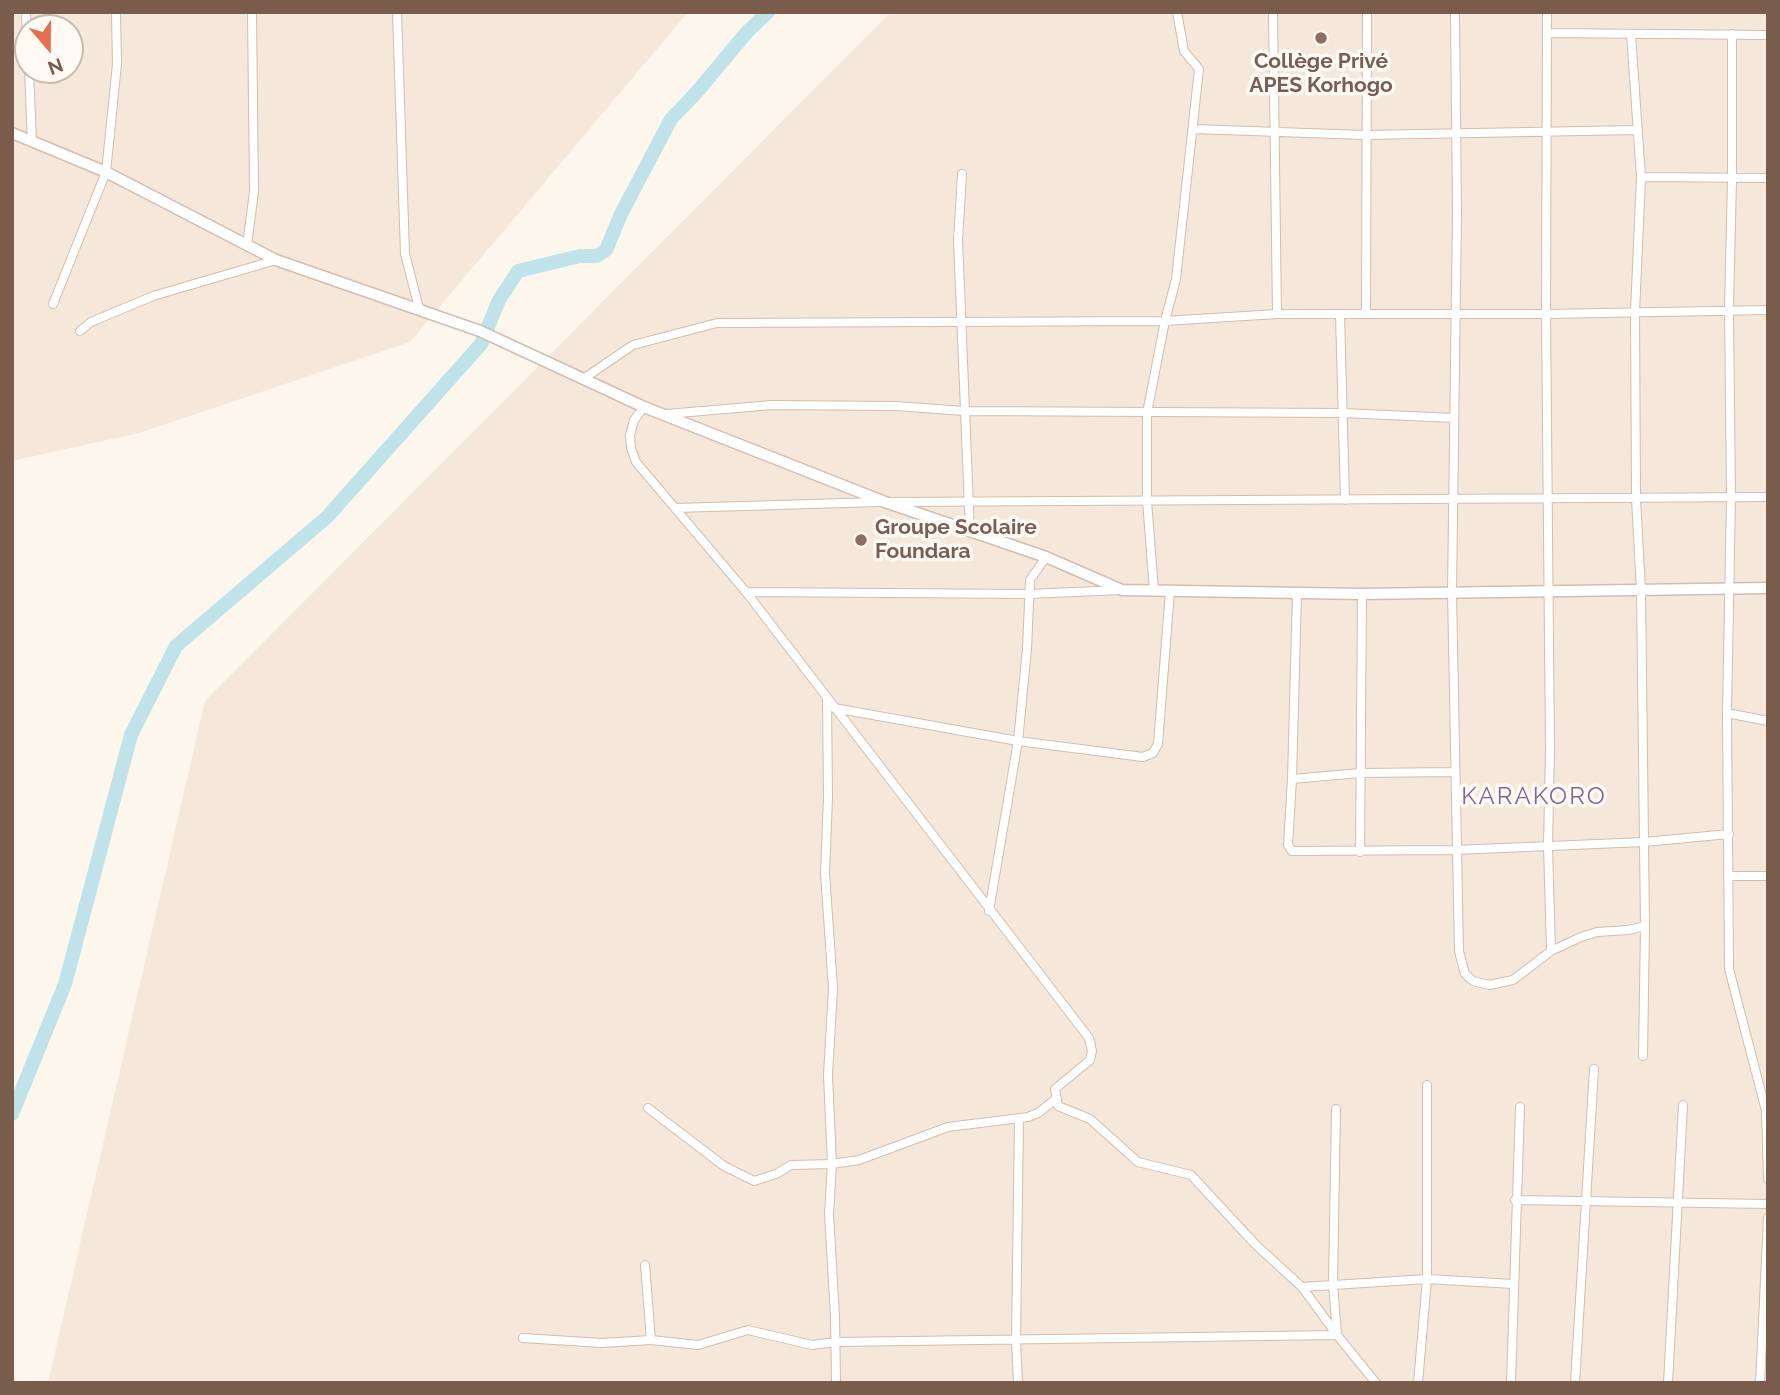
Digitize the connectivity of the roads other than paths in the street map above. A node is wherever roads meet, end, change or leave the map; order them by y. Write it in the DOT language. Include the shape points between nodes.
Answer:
graph roads {
  1 [pos="116,12"];
  2 [pos="252,12"];
  3 [pos="397,12"];
  4 [pos="1177,12"];
  5 [pos="1273,12"];
  6 [pos="1367,12"];
  7 [pos="1455,12"];
  8 [pos="1547,12"];
  9 [pos="1547,33"];
  10 [pos="1631,34"];
  11 [pos="1732,34"];
  12 [pos="1768,35"];
  13 [pos="30,84"];
  14 [pos="1193,129"];
  15 [pos="1637,130"];
  16 [pos="1275,132"];
  17 [pos="1548,132"];
  18 [pos="12,133"];
  19 [pos="1455,133"];
  20 [pos="1365,135"];
  21 [pos="32,142"];
  22 [pos="106,172"];
  23 [pos="962,174"];
  24 [pos="1642,177"];
  25 [pos="1732,178"];
  26 [pos="1768,178"];
  27 [pos="247,245"];
  28 [pos="276,260"];
  29 [pos="53,304"];
  30 [pos="419,308"];
  31 [pos="1729,309"];
  32 [pos="1768,310"];
  33 [pos="1634,312"];
  34 [pos="1366,313"];
  35 [pos="1277,314"];
  36 [pos="1340,314"];
  37 [pos="1455,314"];
  38 [pos="1546,314"];
  39 [pos="962,321"];
  40 [pos="1165,321"];
  41 [pos="80,331"];
  42 [pos="583,379"];
  43 [pos="644,407"];
  44 [pos="964,411"];
  45 [pos="1147,413"];
  46 [pos="1343,413"];
  47 [pos="664,415"];
  48 [pos="1454,418"];
  49 [pos="1731,497"];
  50 [pos="1768,497"];
  51 [pos="1548,498"];
  52 [pos="1453,499"];
  53 [pos="1636,499"];
  54 [pos="1147,500"];
  55 [pos="1345,500"];
  56 [pos="969,501"];
  57 [pos="885,502"];
  58 [pos="676,509"];
  59 [pos="970,532"];
  60 [pos="1046,557"];
  61 [pos="1728,588"];
  62 [pos="1768,588"];
  63 [pos="1122,590"];
  64 [pos="1154,590"];
  65 [pos="1641,590"];
  66 [pos="1170,591"];
  67 [pos="746,592"];
  68 [pos="1452,592"];
  69 [pos="1549,592"];
  70 [pos="1297,593"];
  71 [pos="1029,594"];
  72 [pos="1362,594"];
  73 [pos="827,698"];
  74 [pos="835,708"];
  75 [pos="1727,713"];
  76 [pos="1768,721"];
  77 [pos="1018,741"];
  78 [pos="1455,772"];
  79 [pos="1360,773"];
  80 [pos="1292,779"];
  81 [pos="1729,834"];
  82 [pos="1644,842"];
  83 [pos="1548,846"];
  84 [pos="1455,850"];
  85 [pos="1360,852"];
  86 [pos="1728,876"];
  87 [pos="1768,876"];
  88 [pos="989,911"];
  89 [pos="1645,926"];
  90 [pos="1551,951"];
  91 [pos="1643,1056"];
  92 [pos="1594,1069"];
  93 [pos="1427,1085"];
  94 [pos="1056,1099"];
  95 [pos="1683,1105"];
  96 [pos="1520,1107"];
  97 [pos="648,1108"];
  98 [pos="1336,1109"];
  99 [pos="1767,1111"];
  100 [pos="1019,1118"];
  101 [pos="832,1164"];
  102 [pos="1768,1179"];
  103 [pos="1515,1200"];
  104 [pos="1586,1200"];
  105 [pos="1677,1201"];
  106 [pos="1768,1203"];
  107 [pos="1768,1218"];
  108 [pos="645,1265"];
  109 [pos="1427,1279"];
  110 [pos="1333,1284"];
  111 [pos="1513,1284"];
  112 [pos="1302,1287"];
  113 [pos="1766,1291"];
  114 [pos="1337,1335"];
  115 [pos="523,1338"];
  116 [pos="651,1340"];
  117 [pos="1016,1341"];
  118 [pos="836,1342"];
  119 [pos="836,1383"];
  120 [pos="1018,1383"];
  121 [pos="1376,1383"];
  122 [pos="1418,1383"];
  123 [pos="1511,1383"];
  124 [pos="1575,1383"];
  125 [pos="1668,1383"];
  126 [pos="1760,1383"];
  1 -- 22 [label="street" via="117,64"];
  2 -- 27 [label="street" via="254,192"];
  3 -- 30 [label="street" via="405,254"];
  4 -- 14 [label="street" via="1184,51 1199,69"];
  5 -- 16 [label="street"];
  6 -- 20 [label="street"];
  7 -- 19 [label="street"];
  8 -- 9 [label="street"];
  9 -- 10 [label="street"];
  9 -- 17 [label="street"];
  10 -- 11 [label="street"];
  10 -- 15 [label="street"];
  11 -- 12 [label="street"];
  11 -- 25 [label="street"];
  13 -- 21 [label="street"];
  14 -- 16 [label="street"];
  14 -- 40 [label="street" via="1176,279"];
  15 -- 17 [label="street"];
  15 -- 24 [label="street"];
  16 -- 20 [label="street"];
  16 -- 35 [label="street"];
  17 -- 19 [label="street"];
  17 -- 38 [label="street"];
  18 -- 21 [label="street"];
  19 -- 20 [label="street"];
  19 -- 37 [label="street"];
  20 -- 34 [label="street"];
  21 -- 22 [label="street"];
  22 -- 27 [label="street"];
  22 -- 29 [label="street"];
  23 -- 39 [label="street" via="958,240"];
  24 -- 25 [label="street"];
  24 -- 33 [label="street"];
  25 -- 26 [label="street"];
  25 -- 31 [label="street"];
  27 -- 28 [label="street"];
  28 -- 30 [label="street"];
  28 -- 41 [label="street" via="153,296 91,321"];
  30 -- 42 [label="street"];
  31 -- 32 [label="street"];
  31 -- 33 [label="street"];
  31 -- 49 [label="street"];
  33 -- 38 [label="street"];
  33 -- 53 [label="street"];
  34 -- 36 [label="street"];
  34 -- 37 [label="street"];
  35 -- 36 [label="street"];
  35 -- 40 [label="street"];
  36 -- 46 [label="street"];
  37 -- 38 [label="street"];
  37 -- 48 [label="street"];
  38 -- 51 [label="street"];
  39 -- 40 [label="street"];
  39 -- 42 [label="street" via="717,323 633,345"];
  39 -- 44 [label="street"];
  40 -- 45 [label="street"];
  42 -- 43 [label="street"];
  43 -- 47 [label="street"];
  43 -- 58 [label="street" via="634,421 631,449 636,462"];
  44 -- 45 [label="street"];
  44 -- 47 [label="street" via="772,405"];
  44 -- 56 [label="street"];
  45 -- 46 [label="street"];
  45 -- 54 [label="street"];
  46 -- 48 [label="street"];
  46 -- 55 [label="street"];
  47 -- 57 [label="street"];
  48 -- 52 [label="street"];
  49 -- 50 [label="street"];
  49 -- 53 [label="street"];
  49 -- 61 [label="street"];
  51 -- 52 [label="street"];
  51 -- 53 [label="street"];
  51 -- 69 [label="street"];
  52 -- 55 [label="street"];
  52 -- 68 [label="street"];
  53 -- 65 [label="street"];
  54 -- 55 [label="street"];
  54 -- 56 [label="street"];
  54 -- 64 [label="street"];
  56 -- 57 [label="street"];
  56 -- 59 [label="street"];
  57 -- 58 [label="street"];
  57 -- 59 [label="street"];
  58 -- 67 [label="street"];
  59 -- 60 [label="street"];
  60 -- 63 [label="street"];
  60 -- 71 [label="street" via="1030,580"];
  61 -- 62 [label="street"];
  61 -- 65 [label="street"];
  61 -- 75 [label="street"];
  63 -- 64 [label="street"];
  63 -- 71 [label="street"];
  64 -- 66 [label="street"];
  65 -- 69 [label="street"];
  65 -- 82 [label="street"];
  66 -- 70 [label="street"];
  66 -- 77 [label="street" via="1153,753 1143,757"];
  67 -- 71 [label="street"];
  67 -- 73 [label="street"];
  68 -- 69 [label="street"];
  68 -- 72 [label="street"];
  68 -- 78 [label="street"];
  69 -- 83 [label="street"];
  70 -- 72 [label="street"];
  70 -- 80 [label="street"];
  71 -- 77 [label="street"];
  72 -- 79 [label="street"];
  73 -- 74 [label="street"];
  73 -- 101 [label="street" via="825,873 833,988 828,1075"];
  74 -- 77 [label="street"];
  74 -- 88 [label="street"];
  75 -- 76 [label="street"];
  75 -- 81 [label="street"];
  77 -- 88 [label="street"];
  78 -- 79 [label="street"];
  78 -- 84 [label="street"];
  79 -- 80 [label="street"];
  79 -- 85 [label="street"];
  80 -- 85 [label="street" via="1288,845 1292,851"];
  81 -- 82 [label="street"];
  81 -- 86 [label="street"];
  82 -- 83 [label="street"];
  82 -- 89 [label="street"];
  83 -- 84 [label="street"];
  83 -- 90 [label="street"];
  84 -- 85 [label="street"];
  84 -- 90 [label="street" via="1459,951 1465,974 1489,985 1513,980"];
  86 -- 87 [label="street"];
  86 -- 99 [label="street" via="1728,969"];
  88 -- 94 [label="street" via="1089,1038 1090,1060 1055,1089"];
  89 -- 90 [label="street" via="1597,932"];
  89 -- 91 [label="street"];
  92 -- 104 [label="street"];
  93 -- 109 [label="street"];
  94 -- 100 [label="street" via="1038,1114"];
  94 -- 112 [label="street" via="1058,1106 1090,1119 1139,1162 1191,1175"];
  95 -- 105 [label="street"];
  96 -- 103 [label="street"];
  97 -- 101 [label="street" via="724,1166 754,1181 791,1165"];
  98 -- 110 [label="street"];
  99 -- 102 [label="street"];
  100 -- 101 [label="street" via="948,1127 886,1152"];
  100 -- 117 [label="street"];
  101 -- 118 [label="street" via="829,1214"];
  103 -- 104 [label="street"];
  103 -- 111 [label="street"];
  104 -- 105 [label="street"];
  104 -- 124 [label="street"];
  105 -- 106 [label="street"];
  105 -- 125 [label="street"];
  107 -- 113 [label="street"];
  108 -- 116 [label="street"];
  109 -- 110 [label="street"];
  109 -- 111 [label="street"];
  109 -- 122 [label="street"];
  110 -- 112 [label="street"];
  110 -- 114 [label="street"];
  111 -- 123 [label="street"];
  112 -- 114 [label="street"];
  113 -- 126 [label="street"];
  114 -- 117 [label="street"];
  114 -- 121 [label="street"];
  115 -- 116 [label="street" via="602,1343"];
  116 -- 118 [label="street" via="698,1345 748,1331 812,1345"];
  117 -- 118 [label="street"];
  117 -- 120 [label="street"];
  118 -- 119 [label="street"];
}
